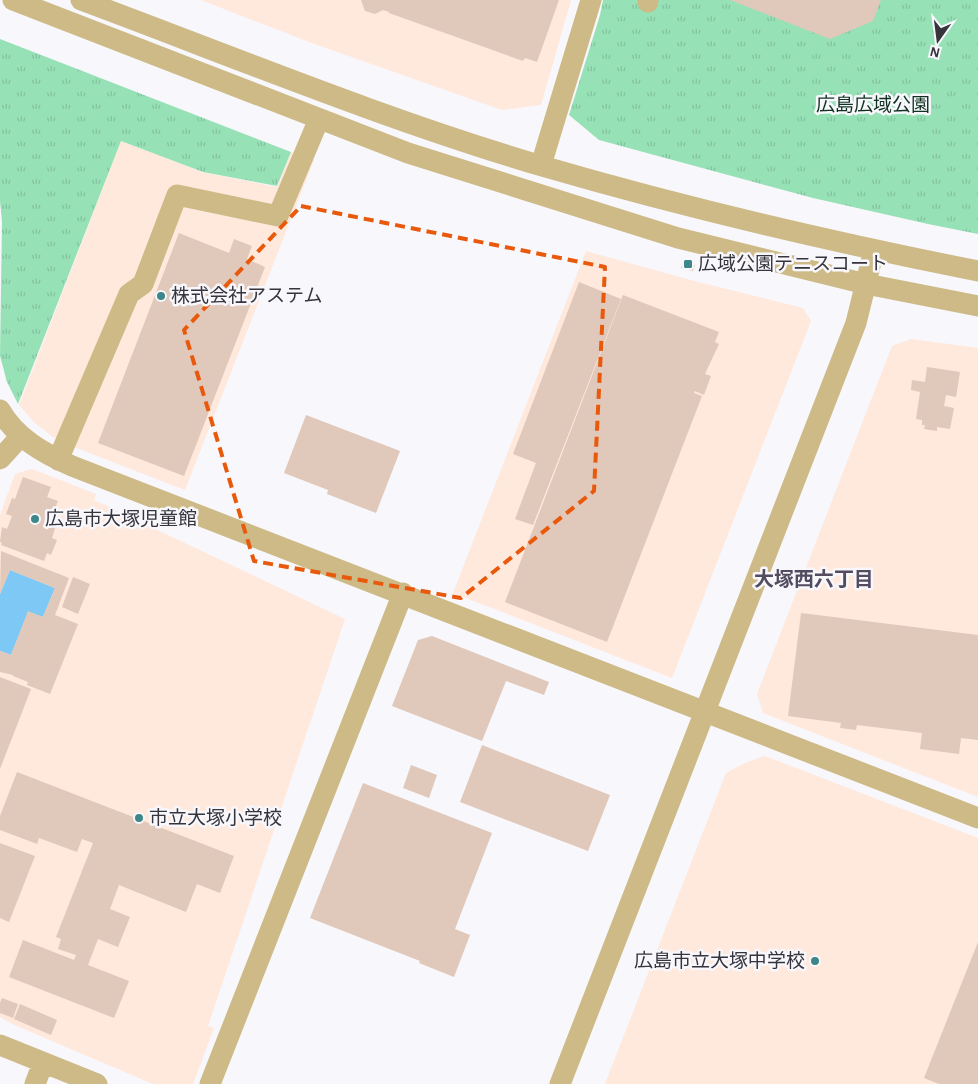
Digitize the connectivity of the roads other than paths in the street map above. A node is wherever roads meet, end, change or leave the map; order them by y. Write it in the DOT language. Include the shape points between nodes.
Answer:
graph roads {
  1 [pos="12,0"];
  2 [pos="81,0"];
  3 [pos="591,0"];
  4 [pos="318,119"];
  5 [pos="541,166"];
  6 [pos="874,250"];
  7 [pos="978,271"];
  8 [pos="866,284"];
  9 [pos="978,306"];
  10 [pos="0,410"];
  11 [pos="21,436"];
  12 [pos="0,459"];
  13 [pos="58,460"];
  14 [pos="403,593"];
  15 [pos="704,712"];
  16 [pos="978,818"];
  17 [pos="0,1045"];
  18 [pos="43,1063"];
  19 [pos="35,1084"];
  20 [pos="98,1084"];
  21 [pos="210,1084"];
  22 [pos="560,1084"];
  1 -- 4 [label="street"];
  2 -- 5 [label="street" via="398,120"];
  3 -- 5 [label="street"];
  4 -- 8 [label="street" via="408,153 678,238"];
  4 -- 13 [label="street" via="278,216 177,196 143,284 129,294"];
  5 -- 6 [label="street" via="713,212"];
  6 -- 7 [label="street"];
  6 -- 8 [label="street"];
  8 -- 9 [label="street"];
  8 -- 15 [label="street" via="856,323"];
  10 -- 11 [label="street"];
  11 -- 12 [label="street"];
  11 -- 13 [label="street"];
  13 -- 14 [label="street"];
  14 -- 15 [label="street"];
  14 -- 21 [label="street"];
  15 -- 16 [label="street"];
  15 -- 22 [label="street"];
  17 -- 18 [label="street"];
  18 -- 19 [label="street"];
  18 -- 20 [label="street"];
}
